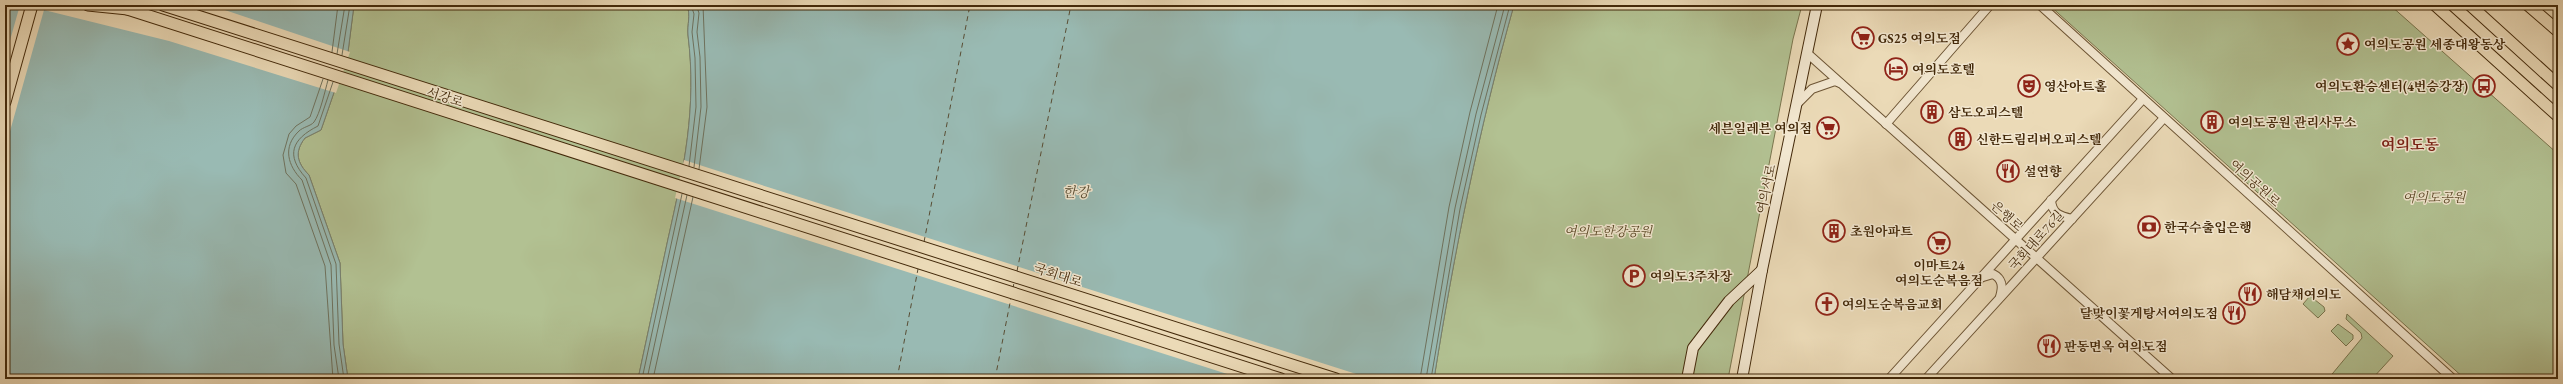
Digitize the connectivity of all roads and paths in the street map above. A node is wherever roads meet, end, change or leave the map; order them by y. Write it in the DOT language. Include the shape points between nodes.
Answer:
graph roads {
  1 [pos="32,5"];
  2 [pos="88,5"];
  3 [pos="114,5"];
  4 [pos="163,5"];
  5 [pos="1817,5"];
  6 [pos="1990,5"];
  7 [pos="2040,5"];
  8 [pos="2435,5"];
  9 [pos="2470,5"];
  10 [pos="2528,5"];
  11 [pos="128,9"];
  12 [pos="2558,31"];
  13 [pos="1807,53"];
  14 [pos="1841,83"];
  15 [pos="2558,85"];
  16 [pos="2143,99"];
  17 [pos="5,102"];
  18 [pos="1796,105"];
  19 [pos="2558,116"];
  20 [pos="2164,118"];
  21 [pos="1886,124"];
  22 [pos="772,199"];
  23 [pos="2051,200"];
  24 [pos="2072,219"];
  25 [pos="2016,239"];
  26 [pos="2036,258"];
  27 [pos="1762,270"];
  28 [pos="1978,281"];
  29 [pos="2000,298"];
  30 [pos="1281,379"];
  31 [pos="1336,379"];
  32 [pos="1687,379"];
  33 [pos="1742,379"];
  34 [pos="1889,379"];
  35 [pos="1926,379"];
  36 [pos="2172,379"];
  37 [pos="2453,379"];
  1 -- 17 [label="main road"];
  2 -- 11 [label="main road"];
  3 -- 11 [label="main road, 서강로"];
  4 -- 22 [label="main road, 서강로"];
  5 -- 13 [label="main road, 여의서로"];
  6 -- 21 [label="street"];
  7 -- 16 [label="street, 여의공원로"];
  8 -- 19 [label="main road"];
  9 -- 15 [label="main road"];
  10 -- 12 [label="main road"];
  11 -- 30 [label="main road, 서강로"];
  13 -- 14 [label="street, 은행로"];
  13 -- 18 [label="main road, 여의서로"];
  14 -- 18 [label="street" via="1835,81 1819,86"];
  14 -- 21 [label="street, 은행로"];
  16 -- 20 [label="street, 여의공원로"];
  16 -- 23 [label="street, 국회대로76길"];
  18 -- 27 [label="main road, 여의서로"];
  20 -- 24 [label="street, 국회대로76길"];
  20 -- 37 [label="street, 여의공원로"];
  21 -- 25 [label="street, 은행로"];
  22 -- 31 [label="main road, 국회대로"];
  23 -- 24 [label="street" via="2057,214"];
  23 -- 25 [label="street, 국회대로76길"];
  24 -- 26 [label="street, 국회대로76길"];
  25 -- 26 [label="street, 은행로"];
  25 -- 28 [label="street, 국회대로76길"];
  26 -- 29 [label="street, 국회대로76길"];
  26 -- 36 [label="street, 은행로"];
  27 -- 32 [label="main road" via="1729,301 1693,348"];
  27 -- 33 [label="main road, 여의서로"];
  28 -- 29 [label="street" via="1986,275 1998,276 2002,282"];
  28 -- 34 [label="street, 국회대로76길"];
  29 -- 35 [label="street, 국회대로76길"];
}
